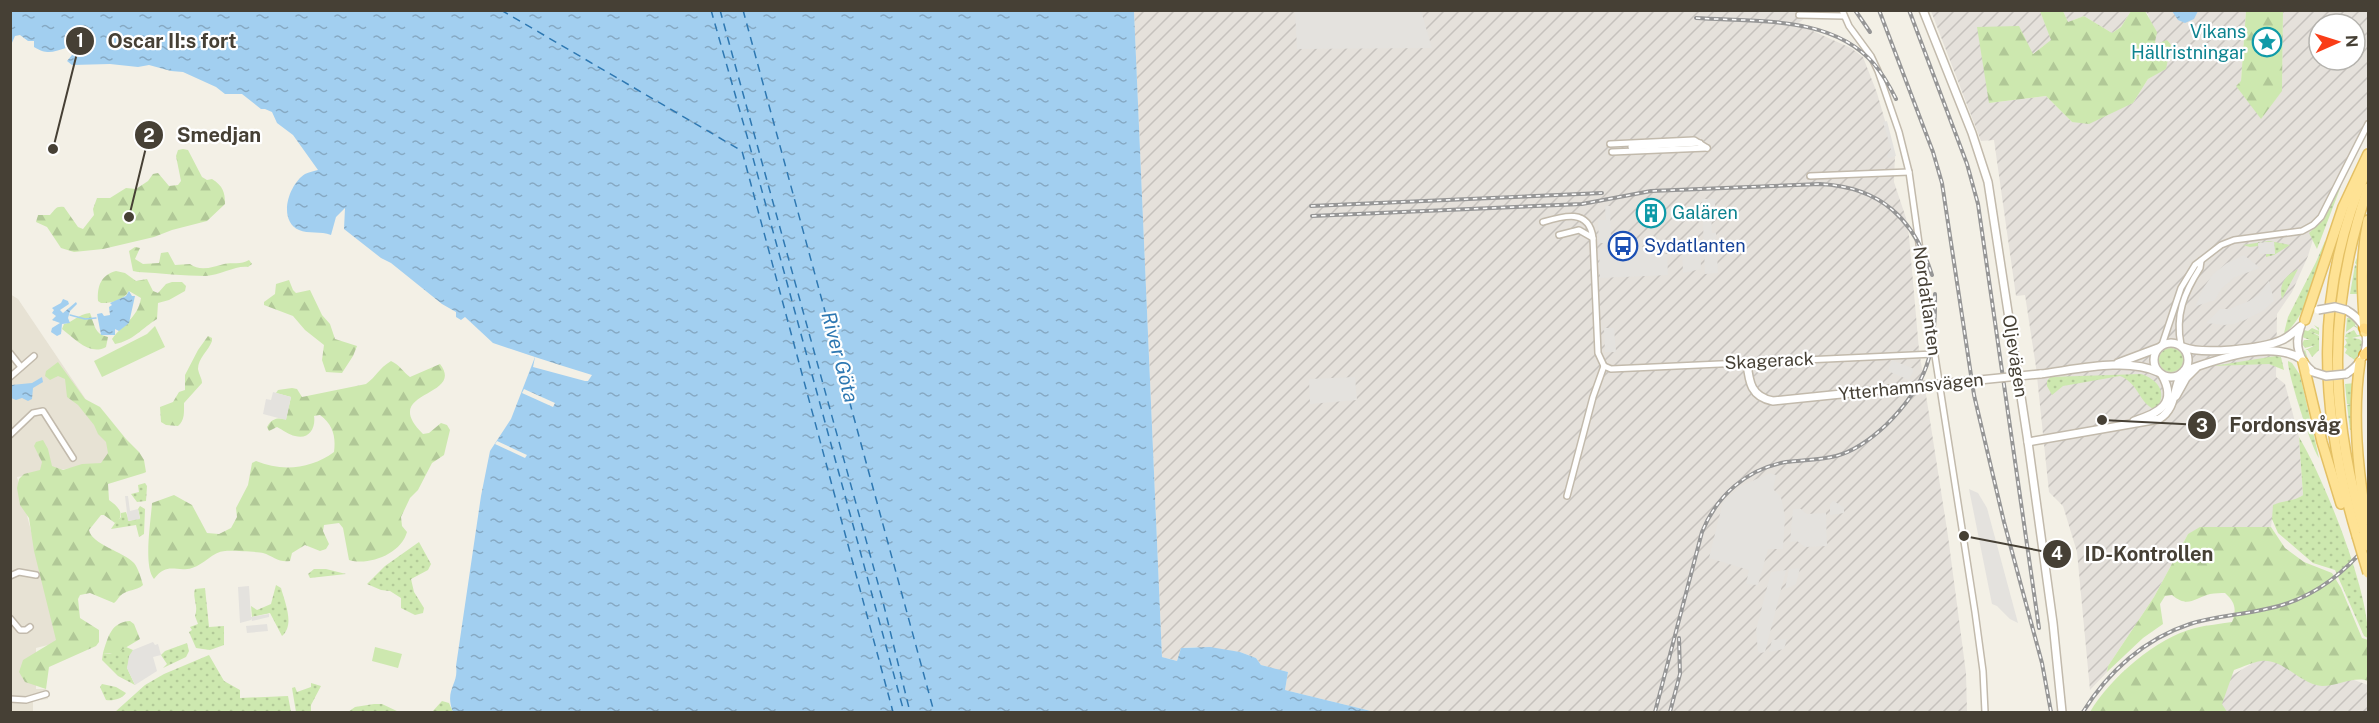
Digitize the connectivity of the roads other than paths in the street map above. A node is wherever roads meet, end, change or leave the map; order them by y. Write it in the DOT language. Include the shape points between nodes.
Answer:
graph roads {
  1 [pos="1923,10"];
  2 [pos="1843,13"];
  3 [pos="1799,15"];
  4 [pos="2368,124"];
  5 [pos="1702,143"];
  6 [pos="1611,148"];
  7 [pos="2368,154"];
  8 [pos="2368,167"];
  9 [pos="1909,172"];
  10 [pos="1810,176"];
  11 [pos="2368,188"];
  12 [pos="2368,220"];
  13 [pos="1543,222"];
  14 [pos="1559,235"];
  15 [pos="1593,238"];
  16 [pos="2201,261"];
  17 [pos="2303,323"];
  18 [pos="2366,329"];
  19 [pos="2160,346"];
  20 [pos="2182,346"];
  21 [pos="10,353"];
  22 [pos="1934,354"];
  23 [pos="34,356"];
  24 [pos="2364,356"];
  25 [pos="2302,360"];
  26 [pos="1747,363"];
  27 [pos="1604,366"];
  28 [pos="2198,366"];
  29 [pos="2101,367"];
  30 [pos="21,368"];
  31 [pos="2183,372"];
  32 [pos="2160,373"];
  33 [pos="10,377"];
  34 [pos="2174,401"];
  35 [pos="2118,427"];
  36 [pos="10,435"];
  37 [pos="2028,442"];
  38 [pos="73,458"];
  39 [pos="1567,496"];
  40 [pos="2364,534"];
  41 [pos="2368,546"];
  42 [pos="36,574"];
  43 [pos="2368,575"];
  44 [pos="10,576"];
  45 [pos="10,618"];
  46 [pos="30,627"];
  47 [pos="46,694"];
  48 [pos="11,699"];
  49 [pos="1985,712"];
  50 [pos="2062,712"];
  1 -- 37 [label="street, Oljevägen" via="1988,182"];
  2 -- 3 [label="street"];
  2 -- 9 [label="street, Nordatlanten" via="1871,56"];
  4 -- 16 [label="street" via="2321,217 2313,225 2302,231 2234,240"];
  5 -- 6 [label="street"];
  7 -- 17 [label="main road" via="2343,207"];
  8 -- 40 [label="main road" via="2337,260 2326,359 2336,458"];
  9 -- 10 [label="street"];
  9 -- 22 [label="street, Nordatlanten"];
  11 -- 40 [label="main road" via="2346,264 2337,358 2346,459"];
  12 -- 18 [label="main road" via="2361,283"];
  13 -- 15 [label="street" via="1565,216 1580,218 1589,225"];
  14 -- 15 [label="street" via="1581,230"];
  15 -- 27 [label="street" via="1598,353"];
  16 -- 19 [label="street" via="2181,288"];
  16 -- 20 [label="street" via="2181,305 2178,326"];
  17 -- 18 [label="street, bridge" via="2318,310 2335,307 2356,317"];
  17 -- 20 [label="street" via="2274,343 2212,351"];
  17 -- 25 [label="street" via="2297,341"];
  18 -- 24 [label="street"];
  19 -- 20 [label="street" via="2173,342"];
  19 -- 29 [label="street, Ytterhamnsvägen" via="2136,358"];
  19 -- 32 [label="street" via="2153,358"];
  20 -- 31 [label="street" via="2188,357"];
  21 -- 30 [label="street"];
  22 -- 26 [label="street, Skagerack"];
  22 -- 49 [label="street, Nordatlanten" via="1975,612"];
  23 -- 30 [label="street"];
  24 -- 25 [label="street, bridge" via="2346,374 2332,377 2313,372"];
  24 -- 40 [label="main road" via="2357,391 2357,441"];
  25 -- 28 [label="street" via="2271,351 2224,357"];
  25 -- 40 [label="main road" via="2342,507"];
  26 -- 27 [label="street, Skagerack" via="1611,369"];
  26 -- 29 [label="street, Ytterhamnsvägen, bridge" via="1754,392 1773,401"];
  27 -- 39 [label="street"];
  28 -- 31 [label="street"];
  28 -- 34 [label="street" via="2183,381"];
  29 -- 32 [label="street, Ytterhamnsvägen" via="2136,366"];
  30 -- 33 [label="street"];
  31 -- 32 [label="street" via="2170,377"];
  31 -- 34 [label="street"];
  32 -- 35 [label="street" via="2168,389 2164,406 2156,413"];
  34 -- 35 [label="street" via="2159,419"];
  35 -- 37 [label="street"];
  36 -- 38 [label="street" via="33,413 44,411"];
  37 -- 50 [label="street, Oljevägen"];
  40 -- 41 [label="main road, bridge"];
  40 -- 43 [label="main road, bridge"];
  42 -- 44 [label="street" via="19,572"];
  45 -- 46 [label="street" via="20,630"];
  47 -- 48 [label="street" via="26,700"];
}
